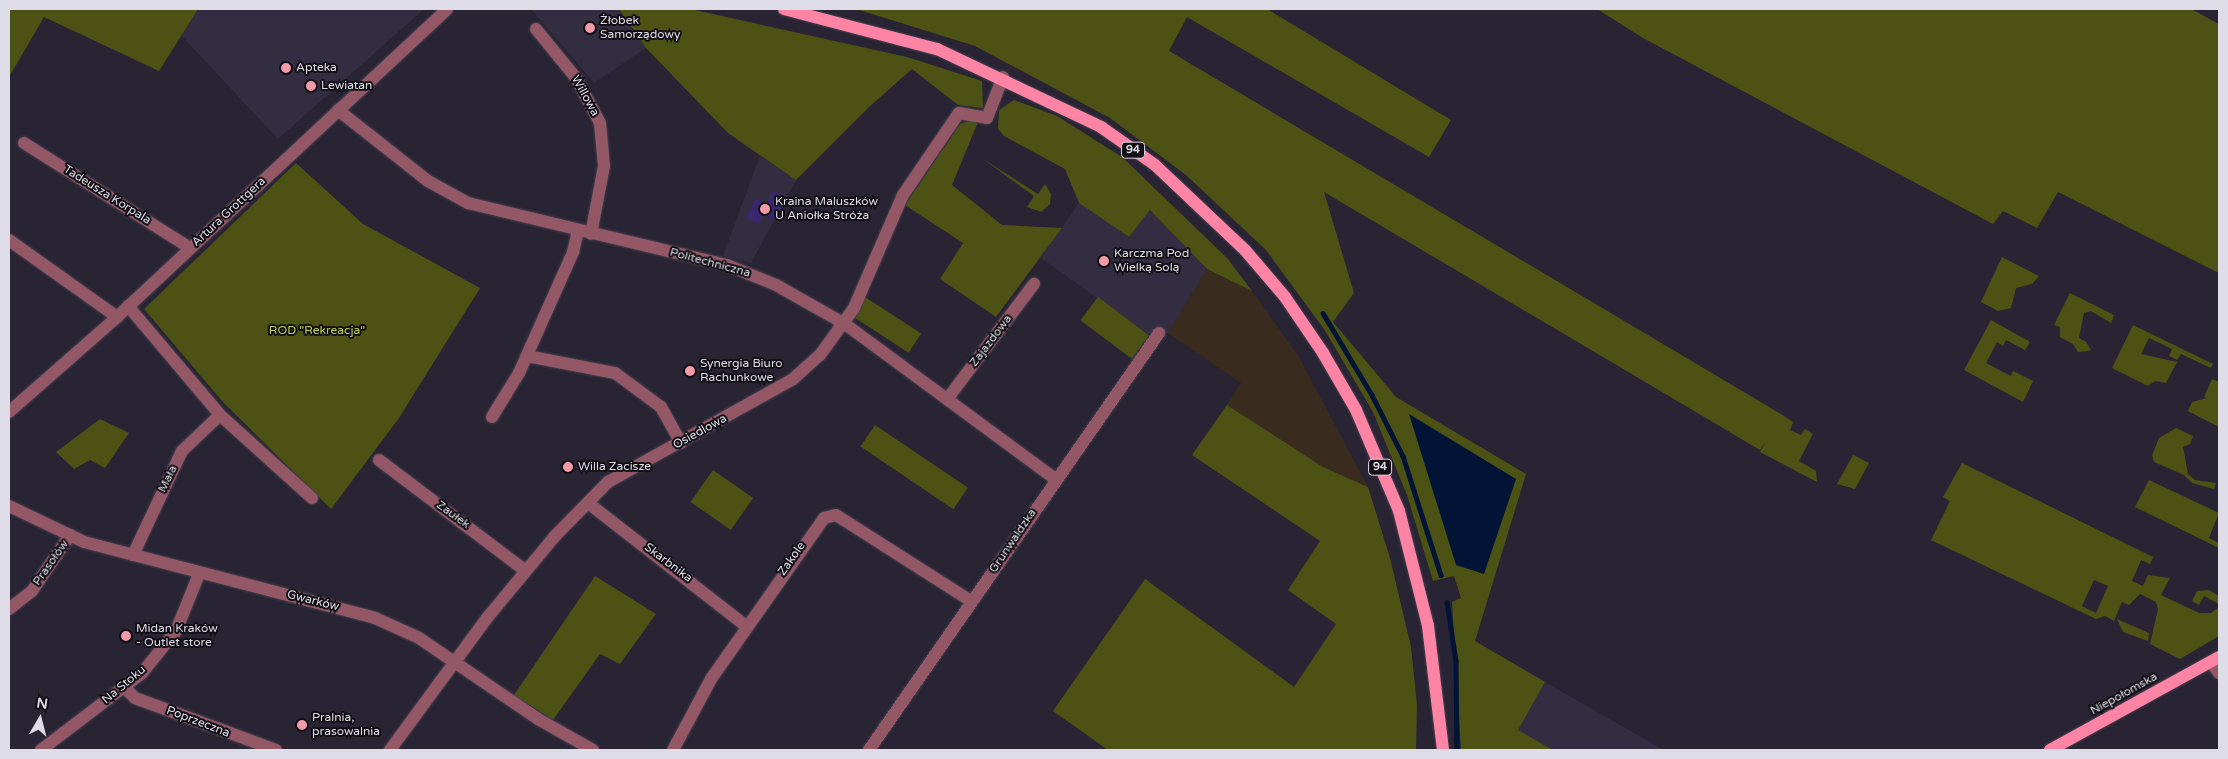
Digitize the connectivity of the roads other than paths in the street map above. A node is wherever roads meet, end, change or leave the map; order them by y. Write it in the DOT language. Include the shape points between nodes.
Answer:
graph roads {
  1 [pos="447,9"];
  2 [pos="784,9"];
  3 [pos="536,29"];
  4 [pos="1003,77"];
  5 [pos="338,110"];
  6 [pos="24,142"];
  7 [pos="578,231"];
  8 [pos="591,234"];
  9 [pos="9,240"];
  10 [pos="190,248"];
  11 [pos="1034,284"];
  12 [pos="128,306"];
  13 [pos="117,317"];
  14 [pos="845,324"];
  15 [pos="1160,333"];
  16 [pos="527,356"];
  17 [pos="948,398"];
  18 [pos="9,412"];
  19 [pos="220,415"];
  20 [pos="492,417"];
  21 [pos="681,443"];
  22 [pos="379,460"];
  23 [pos="1055,479"];
  24 [pos="312,498"];
  25 [pos="588,502"];
  26 [pos="9,506"];
  27 [pos="70,535"];
  28 [pos="133,555"];
  29 [pos="526,571"];
  30 [pos="199,574"];
  31 [pos="971,601"];
  32 [pos="9,609"];
  33 [pos="746,626"];
  34 [pos="2215,659"];
  35 [pos="453,661"];
  36 [pos="2219,672"];
  37 [pos="124,687"];
  38 [pos="1438,716"];
  39 [pos="41,750"];
  40 [pos="276,750"];
  41 [pos="390,750"];
  42 [pos="593,750"];
  43 [pos="673,750"];
  44 [pos="869,750"];
  45 [pos="1435,750"];
  46 [pos="1443,750"];
  47 [pos="2050,750"];
  1 -- 5 [label="street, Artura Grottgera"];
  2 -- 4 [label="main road, 94" via="937,49"];
  3 -- 8 [label="street, Willowa" via="576,78 600,124 604,166"];
  4 -- 14 [label="street, Osiedlowa" via="987,118 959,113 908,186"];
  4 -- 38 [label="main road, 94" via="1101,127 1155,166 1205,209 1285,297 1356,410 1399,511 1428,626"];
  5 -- 7 [label="street, Politechniczna" via="447,194 490,210"];
  5 -- 10 [label="street, Artura Grottgera"];
  6 -- 10 [label="street, Tadeusza Korpala"];
  7 -- 8 [label="street, Politechniczna"];
  7 -- 16 [label="street" via="573,252"];
  8 -- 14 [label="street, Politechniczna" via="752,274"];
  9 -- 13 [label="street"];
  10 -- 12 [label="street, Artura Grottgera"];
  11 -- 17 [label="street, Zajazdowa"];
  12 -- 13 [label="street, Artura Grottgera"];
  12 -- 19 [label="street"];
  13 -- 18 [label="street, Artura Grottgera"];
  14 -- 17 [label="street, Politechniczna"];
  14 -- 21 [label="street, Osiedlowa" via="793,379"];
  15 -- 23 [label="street, Grunwaldzka"];
  16 -- 20 [label="street"];
  16 -- 21 [label="street" via="615,373 661,407"];
  17 -- 23 [label="street, Politechniczna"];
  19 -- 24 [label="street"];
  19 -- 28 [label="street, Mała" via="182,452"];
  21 -- 25 [label="street, Osiedlowa" via="608,482"];
  22 -- 29 [label="street, Zaułek"];
  23 -- 31 [label="street, Grunwaldzka"];
  25 -- 29 [label="street, Osiedlowa"];
  25 -- 33 [label="street, Skarbnika"];
  26 -- 27 [label="street, Gwarków"];
  27 -- 28 [label="street, Gwarków"];
  27 -- 32 [label="street, Prasołów" via="32,590"];
  28 -- 30 [label="street, Gwarków"];
  29 -- 35 [label="street, Osiedlowa"];
  30 -- 35 [label="street, Gwarków" via="359,613 419,638"];
  30 -- 37 [label="street, Na Stoku" via="176,631 142,673"];
  31 -- 33 [label="street, Zakole" via="836,515 824,518 813,530"];
  31 -- 44 [label="street, Grunwaldzka"];
  33 -- 43 [label="street, Zakole" via="702,693"];
  34 -- 36 [label="street"];
  34 -- 47 [label="main road, Niepołomska"];
  35 -- 41 [label="street, Osiedlowa"];
  35 -- 42 [label="street, Gwarków" via="538,719"];
  37 -- 39 [label="street, Na Stoku"];
  37 -- 40 [label="street, Poprzeczna" via="135,698"];
  38 -- 45 [label="main road, 94"];
  38 -- 46 [label="main road, 94"];
}
